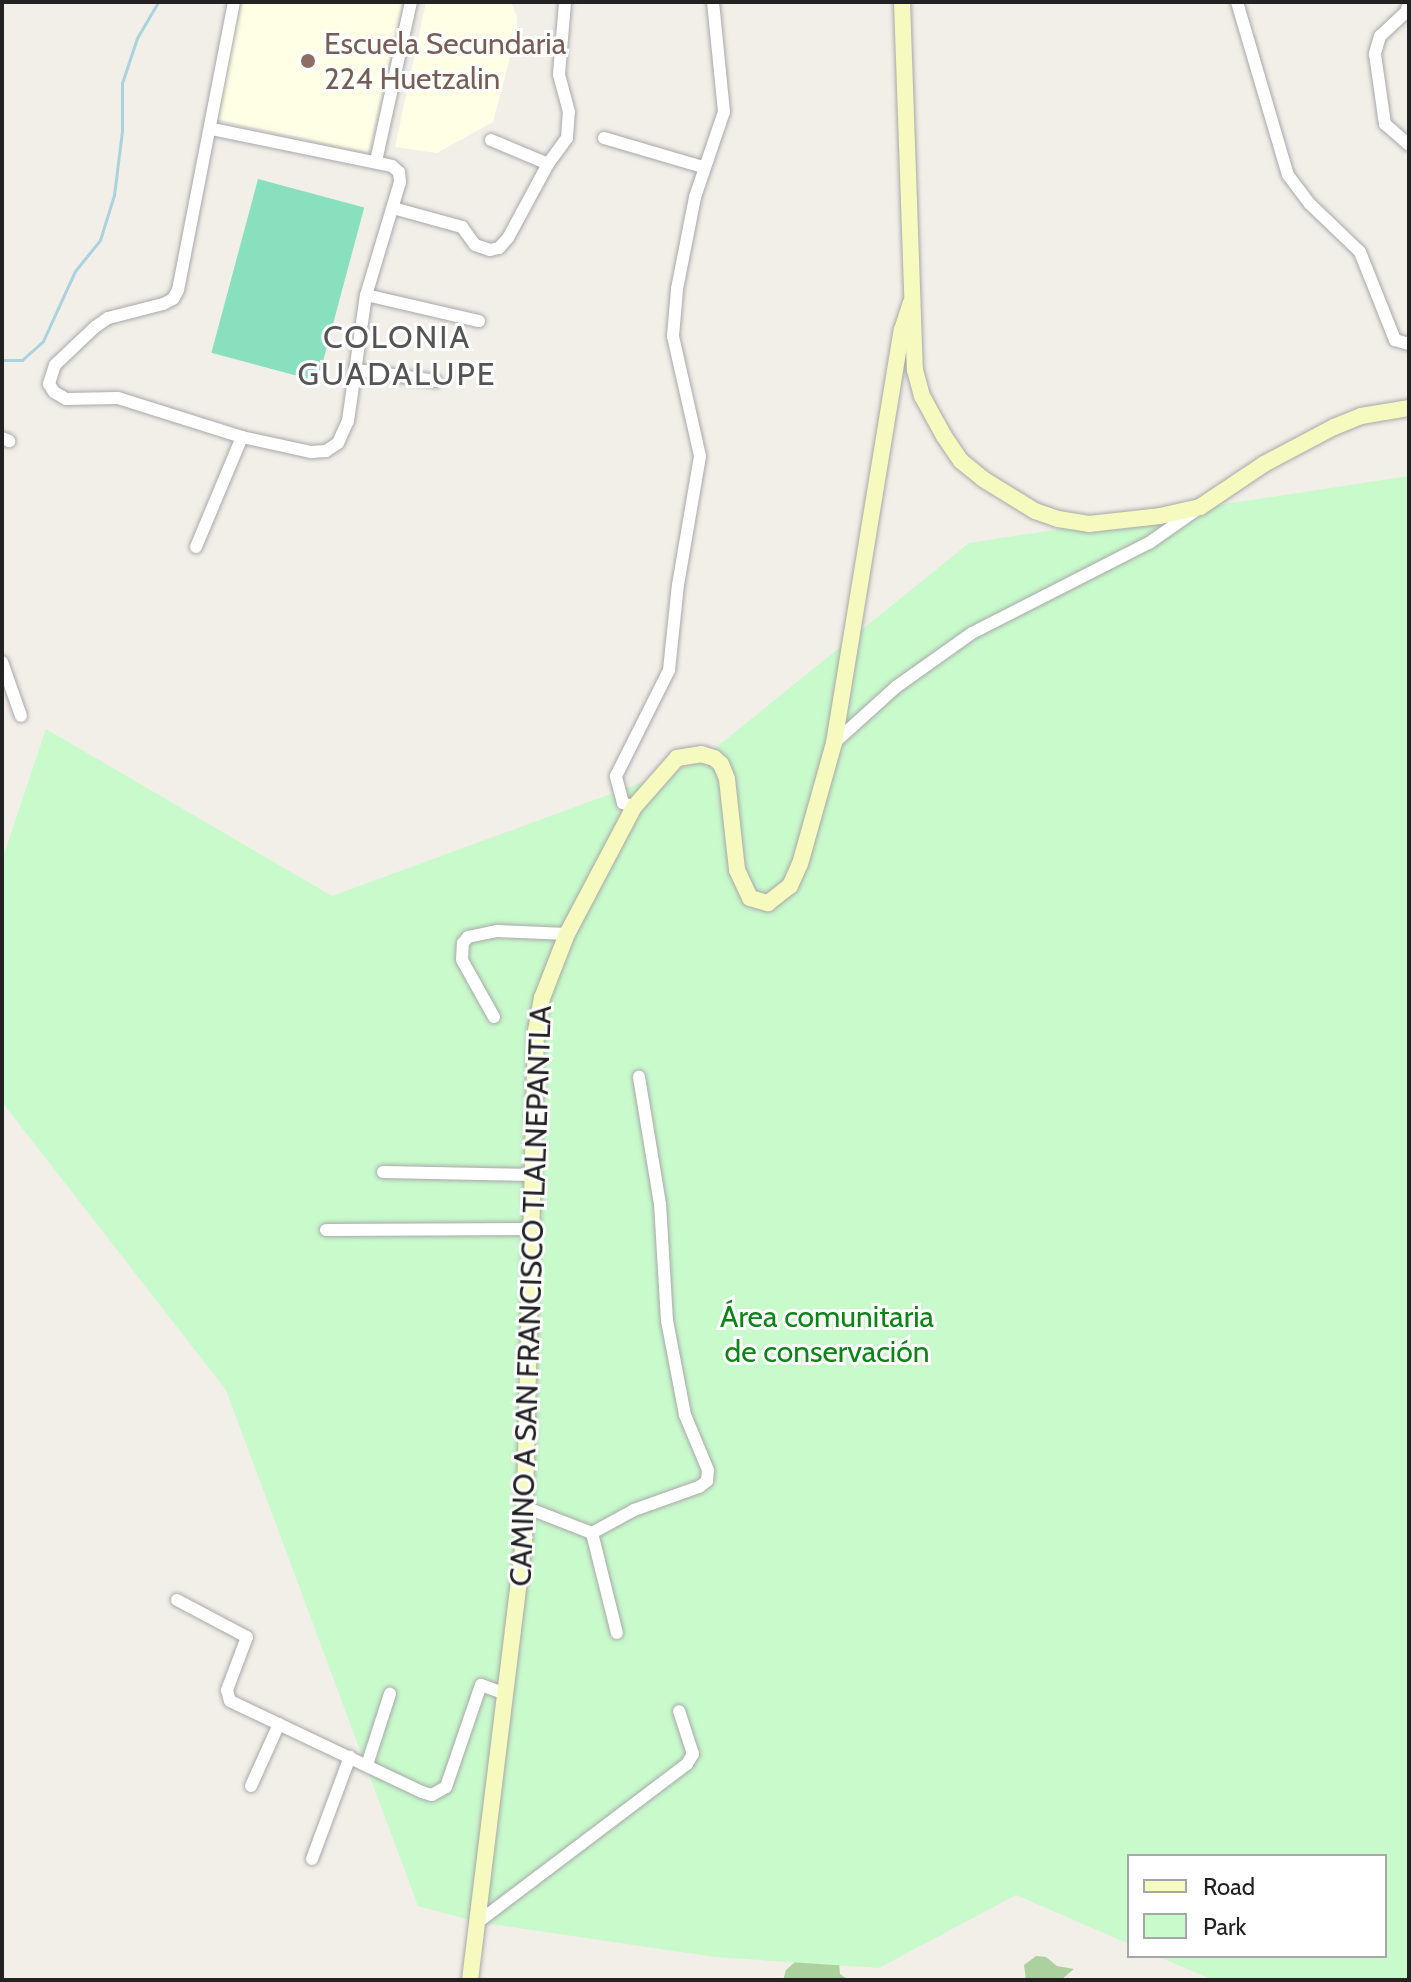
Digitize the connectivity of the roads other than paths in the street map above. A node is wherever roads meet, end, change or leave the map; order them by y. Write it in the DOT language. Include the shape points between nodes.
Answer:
graph roads {
  1 [pos="234,2"];
  2 [pos="411,2"];
  3 [pos="565,2"];
  4 [pos="713,2"];
  5 [pos="902,2"];
  6 [pos="1237,2"];
  7 [pos="1409,3"];
  8 [pos="212,129"];
  9 [pos="604,138"];
  10 [pos="491,140"];
  11 [pos="1409,145"];
  12 [pos="376,161"];
  13 [pos="548,164"];
  14 [pos="703,167"];
  15 [pos="393,208"];
  16 [pos="366,295"];
  17 [pos="911,302"];
  18 [pos="479,321"];
  19 [pos="1409,344"];
  20 [pos="357,370"];
  21 [pos="436,381"];
  22 [pos="1409,408"];
  23 [pos="242,437"];
  24 [pos="1200,507"];
  25 [pos="196,547"];
  26 [pos="2,662"];
  27 [pos="21,716"];
  28 [pos="834,743"];
  29 [pos="634,807"];
  30 [pos="567,934"];
  31 [pos="494,1017"];
  32 [pos="639,1077"];
  33 [pos="383,1172"];
  34 [pos="532,1175"];
  35 [pos="532,1229"];
  36 [pos="326,1230"];
  37 [pos="525,1507"];
  38 [pos="592,1533"];
  39 [pos="177,1600"];
  40 [pos="617,1633"];
  41 [pos="390,1694"];
  42 [pos="506,1694"];
  43 [pos="679,1711"];
  44 [pos="279,1724"];
  45 [pos="350,1757"];
  46 [pos="367,1765"];
  47 [pos="251,1786"];
  48 [pos="312,1859"];
  49 [pos="478,1922"];
  50 [pos="470,1980"];
  1 -- 8 [label="street"];
  2 -- 12 [label="street"];
  3 -- 13 [label="street" via="559,74 570,126"];
  4 -- 14 [label="street" via="724,112"];
  5 -- 17 [label="street"];
  6 -- 19 [label="street" via="1288,175 1360,252 1395,340"];
  7 -- 11 [label="street" via="1380,36 1375,54 1385,124"];
  8 -- 12 [label="street"];
  8 -- 23 [label="street" via="173,299 108,318 50,373 49,384 66,399 118,398"];
  9 -- 14 [label="street"];
  10 -- 13 [label="street"];
  12 -- 15 [label="street" via="399,172"];
  13 -- 15 [label="street" via="499,248 475,245 462,227"];
  14 -- 29 [label="street" via="677,289 673,336 700,456 669,670 616,776 623,803"];
  15 -- 16 [label="street"];
  16 -- 18 [label="street"];
  16 -- 20 [label="street"];
  17 -- 24 [label="street" via="922,396 961,461 983,479 1035,511 1089,524"];
  17 -- 28 [label="street, CAMINO A SAN FRANCISCO TLALNEPANTLA" via="902,330"];
  20 -- 21 [label="street"];
  20 -- 23 [label="street" via="348,421 338,443 326,451"];
  22 -- 24 [label="street" via="1361,416 1305,441"];
  23 -- 25 [label="street"];
  24 -- 28 [label="street" via="1149,543 972,633 896,687"];
  26 -- 27 [label="street"];
  28 -- 29 [label="street, CAMINO A SAN FRANCISCO TLALNEPANTLA" via="800,864 790,886 768,903 750,898 743,888 727,779 714,758 677,758"];
  29 -- 30 [label="street, CAMINO A SAN FRANCISCO TLALNEPANTLA"];
  30 -- 31 [label="street" via="497,931 468,937 462,960"];
  30 -- 34 [label="street, CAMINO A SAN FRANCISCO TLALNEPANTLA" via="545,986 536,1031"];
  32 -- 38 [label="street" via="660,1204 667,1321 685,1415 708,1470 707,1481"];
  33 -- 34 [label="street"];
  34 -- 35 [label="street, CAMINO A SAN FRANCISCO TLALNEPANTLA"];
  35 -- 36 [label="street"];
  35 -- 37 [label="street, CAMINO A SAN FRANCISCO TLALNEPANTLA"];
  37 -- 38 [label="street"];
  37 -- 42 [label="street, CAMINO A SAN FRANCISCO TLALNEPANTLA"];
  38 -- 40 [label="street"];
  39 -- 44 [label="street" via="247,1637 227,1698"];
  41 -- 46 [label="street"];
  42 -- 46 [label="street" via="481,1685 440,1793 422,1792"];
  42 -- 49 [label="street, CAMINO A SAN FRANCISCO TLALNEPANTLA"];
  43 -- 49 [label="street" via="693,1754 687,1764"];
  44 -- 45 [label="street"];
  44 -- 47 [label="street"];
  45 -- 46 [label="street"];
  45 -- 48 [label="street"];
  49 -- 50 [label="street, CAMINO A SAN FRANCISCO TLALNEPANTLA"];
}
